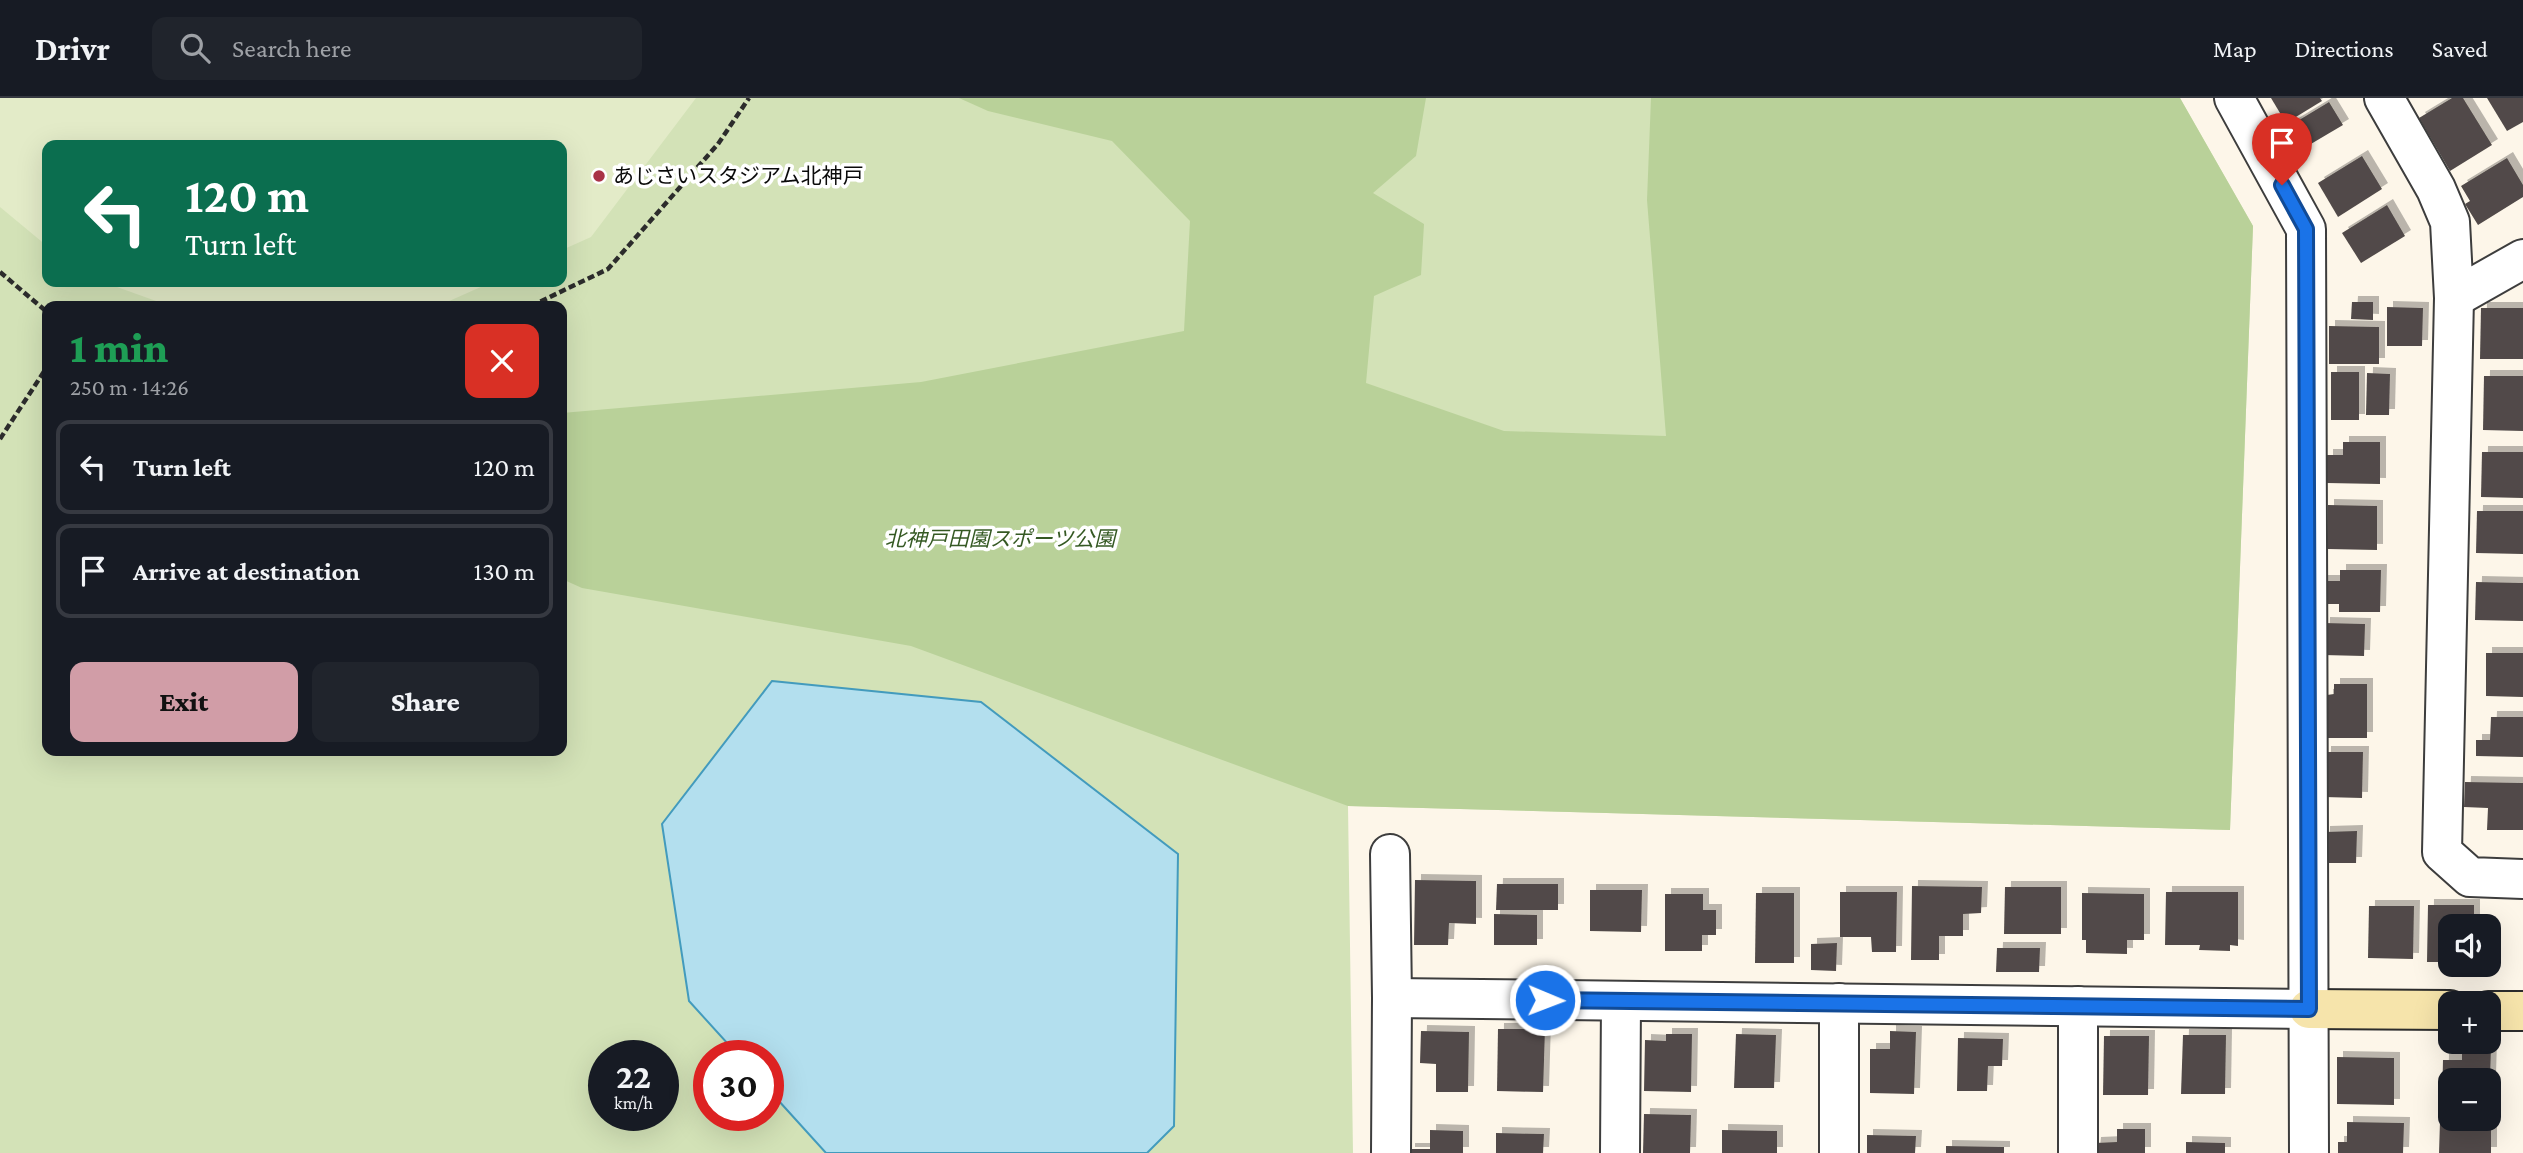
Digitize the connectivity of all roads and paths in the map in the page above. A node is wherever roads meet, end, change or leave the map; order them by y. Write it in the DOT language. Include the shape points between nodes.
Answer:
graph roads {
  1 [pos="749,98"];
  2 [pos="2234,98"];
  3 [pos="2384,98"];
  4 [pos="2523,259"];
  5 [pos="0,272"];
  6 [pos="2454,298"];
  7 [pos="541,301"];
  8 [pos="42,308"];
  9 [pos="42,375"];
  10 [pos="0,439"];
  11 [pos="1390,854"];
  12 [pos="2523,879"];
  13 [pos="1392,998"];
  14 [pos="1621,1001"];
  15 [pos="1839,1003"];
  16 [pos="2078,1006"];
  17 [pos="2309,1009"];
  18 [pos="2438,1010"];
  19 [pos="2501,1011"];
  20 [pos="2523,1011"];
  21 [pos="1391,1153"];
  22 [pos="1620,1153"];
  23 [pos="1839,1153"];
  24 [pos="2078,1153"];
  25 [pos="2309,1153"];
  1 -- 7 [label="path" via="718,144 608,269"];
  2 -- 17 [label="street" via="2306,229"];
  3 -- 6 [label="street" via="2450,222"];
  4 -- 6 [label="street"];
  5 -- 8 [label="path"];
  6 -- 12 [label="street" via="2442,852 2470,877"];
  9 -- 10 [label="path"];
  11 -- 13 [label="street"];
  13 -- 14 [label="street"];
  13 -- 21 [label="street"];
  14 -- 15 [label="street"];
  14 -- 22 [label="street"];
  15 -- 16 [label="street"];
  15 -- 23 [label="street"];
  16 -- 17 [label="street"];
  16 -- 24 [label="street"];
  17 -- 18 [label="street"];
  17 -- 25 [label="street"];
  19 -- 20 [label="street"];
}
